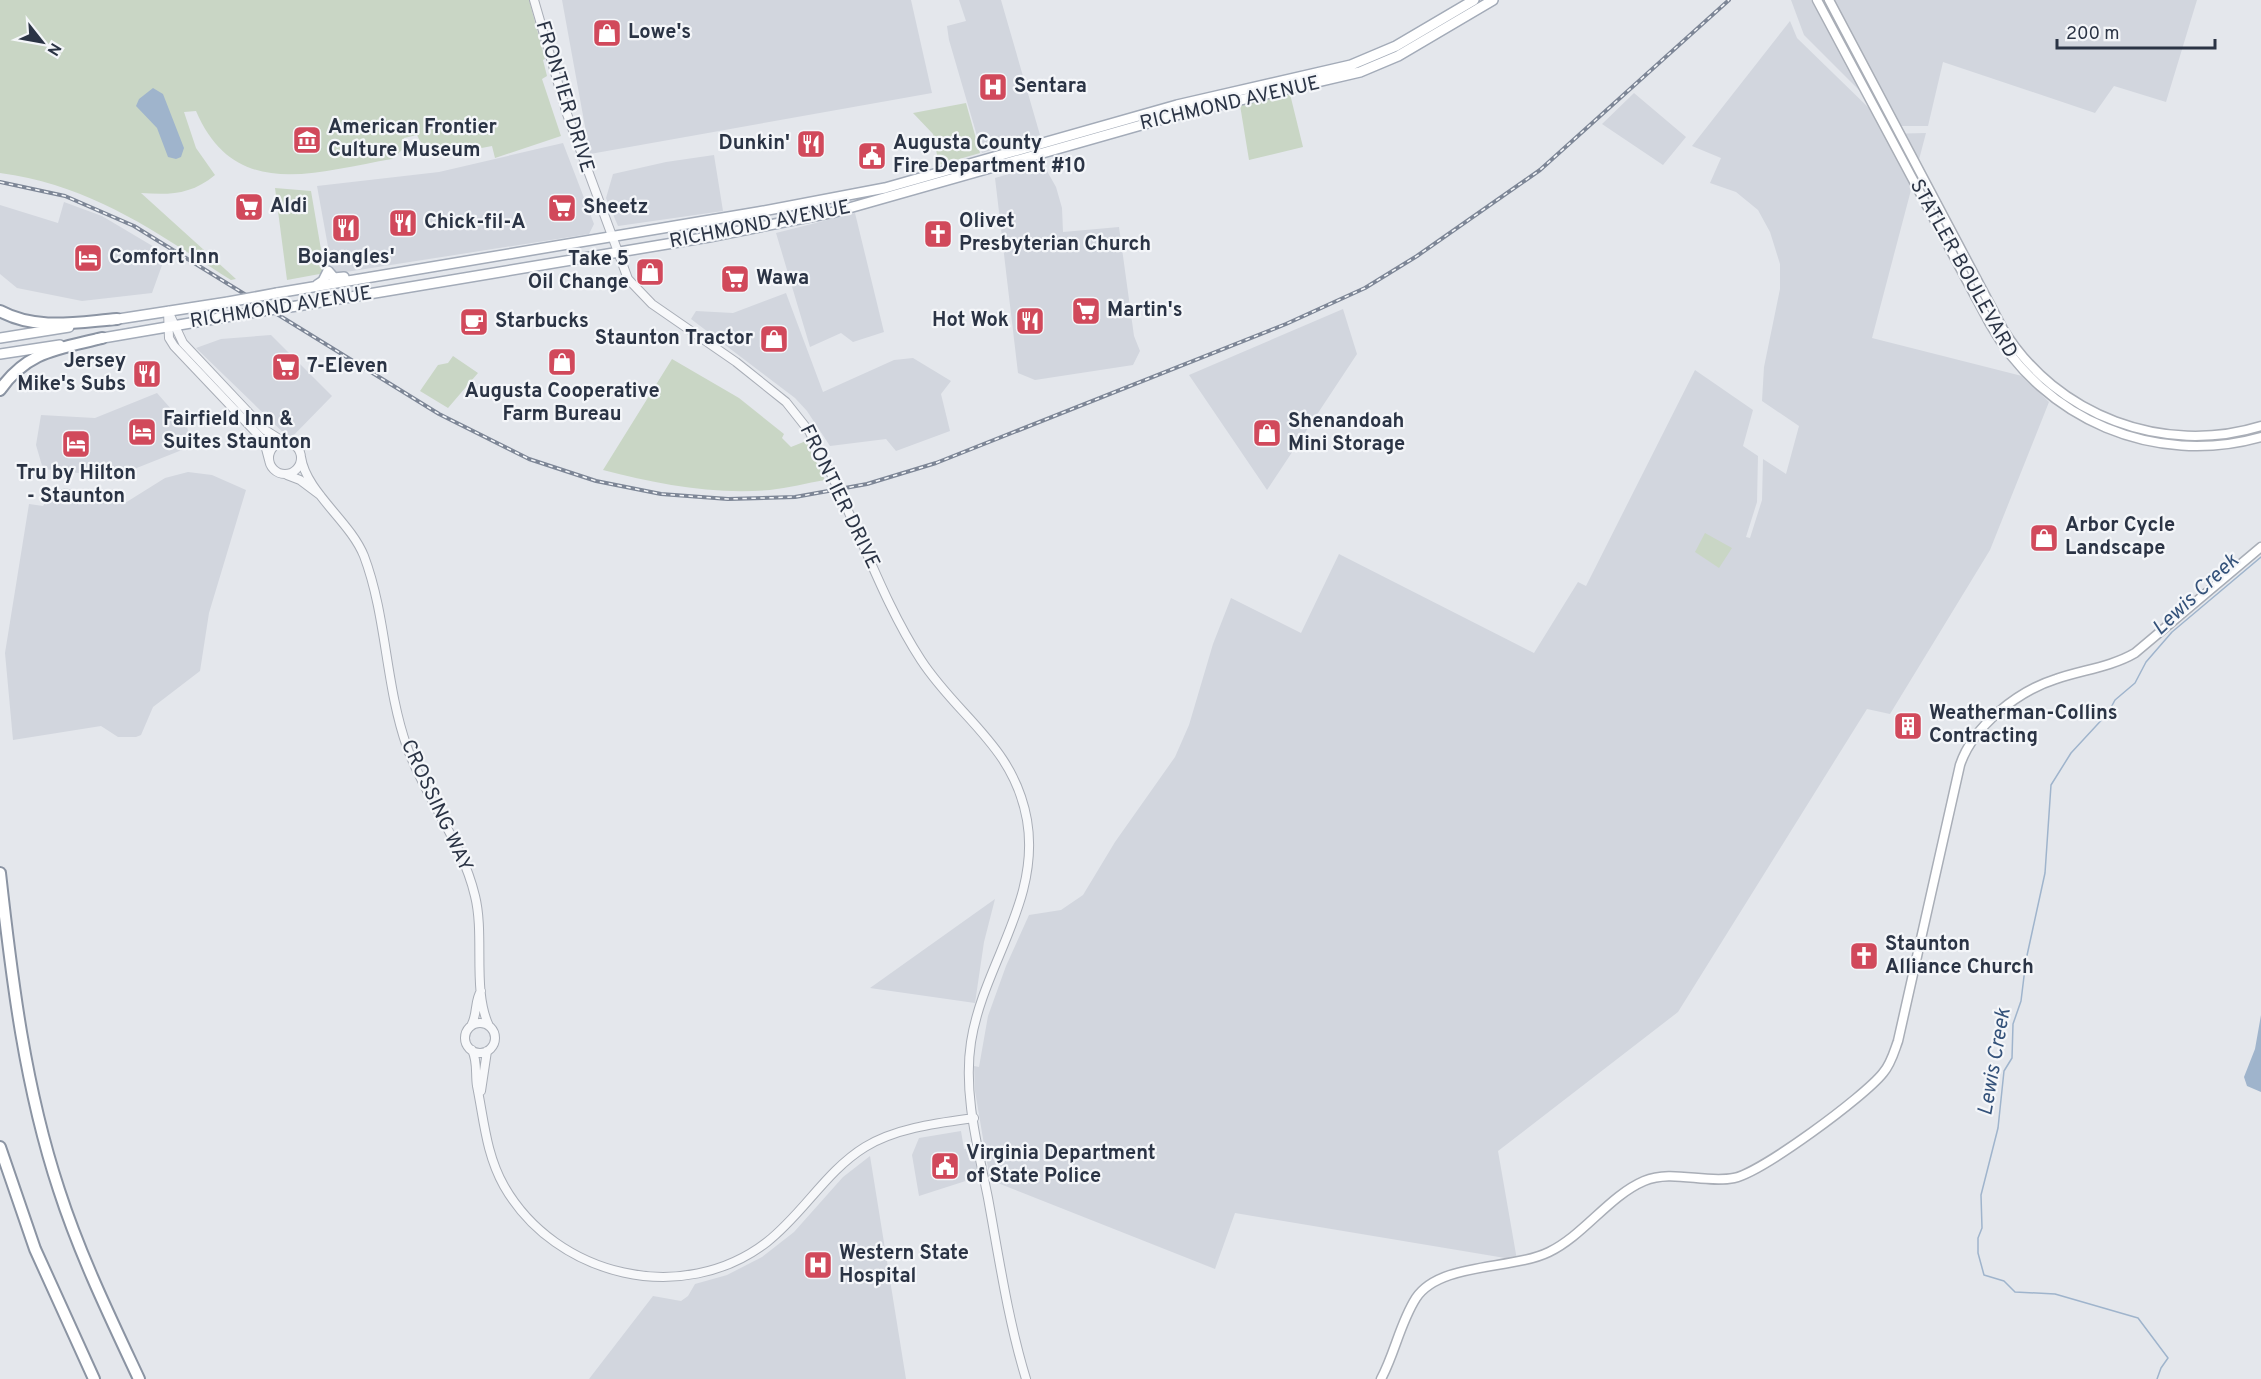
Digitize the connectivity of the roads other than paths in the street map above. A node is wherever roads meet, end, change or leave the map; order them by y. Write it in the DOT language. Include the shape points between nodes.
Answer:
graph roads {
  1 [pos="534,0"];
  2 [pos="1474,0"];
  3 [pos="1493,0"];
  4 [pos="1817,0"];
  5 [pos="1829,0"];
  6 [pos="611,237"];
  7 [pos="616,252"];
  8 [pos="0,311"];
  9 [pos="168,311"];
  10 [pos="117,319"];
  11 [pos="172,326"];
  12 [pos="0,338"];
  13 [pos="102,338"];
  14 [pos="0,354"];
  15 [pos="198,372"];
  16 [pos="0,390"];
  17 [pos="236,398"];
  18 [pos="229,405"];
  19 [pos="251,415"];
  20 [pos="2261,426"];
  21 [pos="2261,436"];
  22 [pos="284,442"];
  23 [pos="301,457"];
  24 [pos="269,460"];
  25 [pos="286,475"];
  26 [pos="321,496"];
  27 [pos="2261,547"];
  28 [pos="0,873"];
  29 [pos="481,991"];
  30 [pos="471,1026"];
  31 [pos="489,1026"];
  32 [pos="472,1050"];
  33 [pos="487,1051"];
  34 [pos="480,1093"];
  35 [pos="974,1118"];
  36 [pos="0,1147"];
  37 [pos="94,1379"];
  38 [pos="139,1379"];
  39 [pos="1026,1379"];
  40 [pos="1381,1379"];
  1 -- 6 [label="street, FRONTIER DRIVE" via="567,114"];
  2 -- 6 [label="main road, RICHMOND AVENUE" via="1396,46 1351,65 1168,108 885,188"];
  3 -- 7 [label="main road, RICHMOND AVENUE" via="1398,56 1353,75 1180,114 835,212"];
  4 -- 21 [label="main road, STATLER BOULEVARD" via="1990,324 2030,379 2081,417 2138,439 2198,446"];
  5 -- 20 [label="main road, STATLER BOULEVARD" via="2003,328 2035,370 2086,408 2144,431 2199,436"];
  6 -- 7 [label="street, FRONTIER DRIVE"];
  6 -- 9 [label="main road, RICHMOND AVENUE, bridge" via="378,276 369,273 338,278 328,271 314,287"];
  7 -- 11 [label="main road, RICHMOND AVENUE, bridge"];
  7 -- 35 [label="street, FRONTIER DRIVE, bridge" via="628,279 642,296 790,406 814,438 917,654 994,744 1014,777 1024,808 1029,866 1021,902 984,990 975,1022 969,1072"];
  8 -- 10 [label="highway" via="37,323"];
  9 -- 10 [label="main road, RICHMOND AVENUE"];
  9 -- 11 [label="street"];
  10 -- 12 [label="main road, RICHMOND AVENUE"];
  11 -- 13 [label="main road, RICHMOND AVENUE"];
  11 -- 15 [label="street" via="169,338"];
  11 -- 17 [label="street" via="183,343"];
  13 -- 14 [label="main road, RICHMOND AVENUE"];
  13 -- 16 [label="highway" via="36,356 16,369"];
  15 -- 17 [label="street" via="209,377 227,397"];
  15 -- 18 [label="street"];
  17 -- 19 [label="street"];
  18 -- 19 [label="street"];
  18 -- 24 [label="street" via="264,441"];
  19 -- 22 [label="street"];
  22 -- 23 [label="street" via="297,447"];
  22 -- 24 [label="street" via="272,449"];
  23 -- 25 [label="street" via="298,468"];
  23 -- 26 [label="street, CROSSING WAY" via="305,474"];
  24 -- 25 [label="street" via="276,472"];
  25 -- 26 [label="street, CROSSING WAY"];
  26 -- 29 [label="street, CROSSING WAY" via="361,550 377,596 399,723 464,862 478,911"];
  27 -- 40 [label="main road" via="2135,653 2036,687 2007,706 1971,742 1960,765 1898,1041 1891,1061 1871,1085 1752,1172 1727,1179 1650,1179 1630,1189 1549,1252 1432,1283 1410,1310"];
  28 -- 38 [label="highway" via="17,1015 45,1145 86,1262"];
  29 -- 30 [label="street, CROSSING WAY" via="477,1017"];
  29 -- 31 [label="street, CROSSING WAY"];
  30 -- 31 [label="street"];
  30 -- 32 [label="street" via="465,1038"];
  31 -- 33 [label="street" via="495,1038"];
  32 -- 33 [label="street"];
  32 -- 34 [label="street"];
  33 -- 34 [label="street"];
  34 -- 35 [label="street" via="483,1126 492,1157 509,1194 536,1227 556,1245 586,1260 621,1273 660,1277 718,1268 755,1251 791,1221 845,1162 875,1141 894,1133"];
  35 -- 39 [label="street, FRONTIER DRIVE" via="1007,1305"];
  36 -- 37 [label="highway" via="35,1249"];
}
